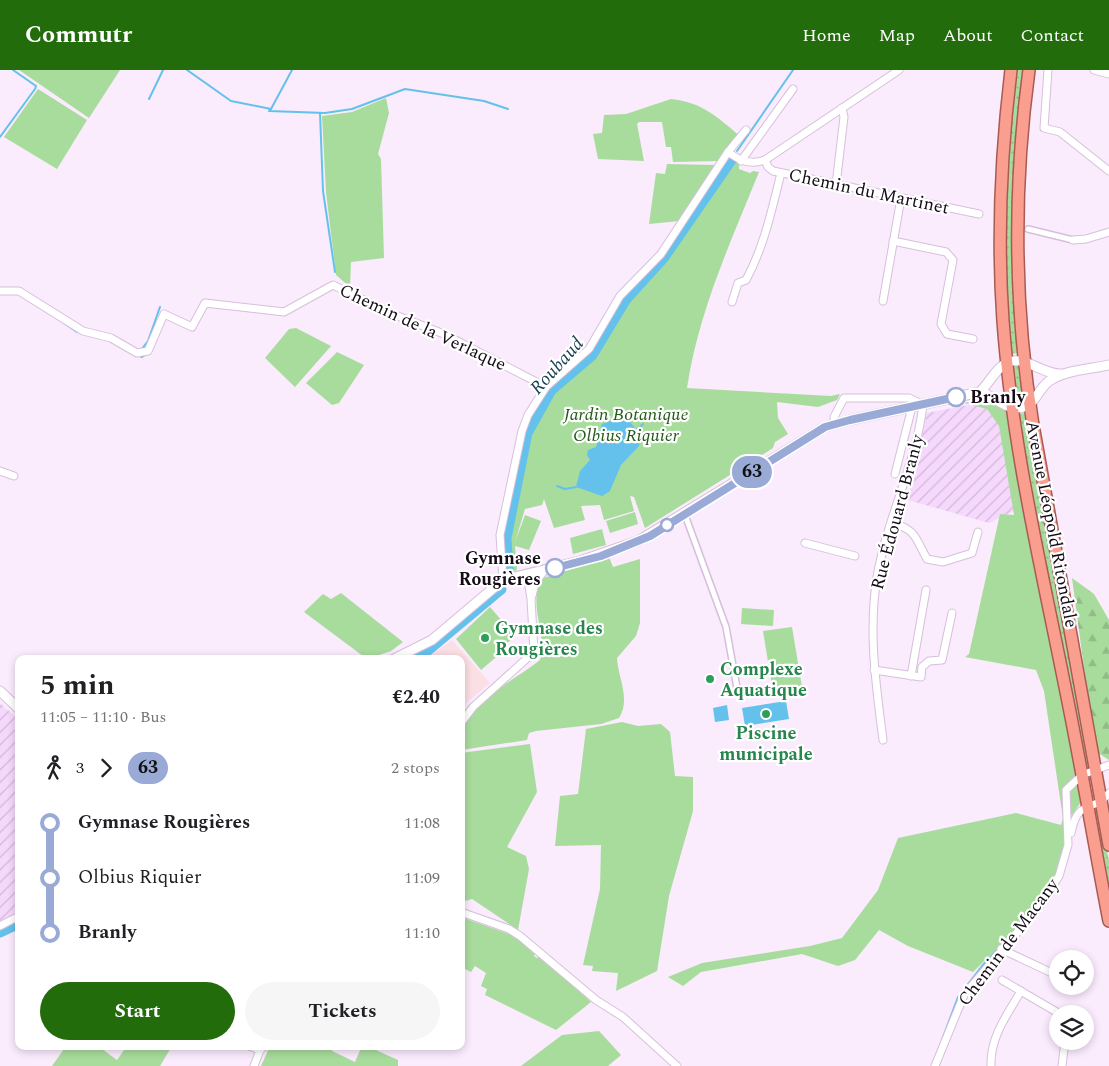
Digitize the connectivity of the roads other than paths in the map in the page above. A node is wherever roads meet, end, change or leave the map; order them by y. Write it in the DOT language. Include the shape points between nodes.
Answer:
graph roads {
  1 [pos="899,70"];
  2 [pos="1011,70"];
  3 [pos="1028,70"];
  4 [pos="1048,70"];
  5 [pos="1094,70"];
  6 [pos="1109,74"];
  7 [pos="793,89"];
  8 [pos="842,108"];
  9 [pos="746,130"];
  10 [pos="728,152"];
  11 [pos="765,160"];
  12 [pos="741,161"];
  13 [pos="1109,171"];
  14 [pos="781,173"];
  15 [pos="836,185"];
  16 [pos="901,198"];
  17 [pos="979,214"];
  18 [pos="1028,229"];
  19 [pos="1109,232"];
  20 [pos="1073,240"];
  21 [pos="893,242"];
  22 [pos="0,291"];
  23 [pos="882,301"];
  24 [pos="732,302"];
  25 [pos="973,339"];
  26 [pos="1024,361"];
  27 [pos="1007,363"];
  28 [pos="1109,365"];
  29 [pos="1068,374"];
  30 [pos="546,387"];
  31 [pos="980,392"];
  32 [pos="923,404"];
  33 [pos="1030,405"];
  34 [pos="912,407"];
  35 [pos="1012,408"];
  36 [pos="835,424"];
  37 [pos="0,471"];
  38 [pos="895,474"];
  39 [pos="14,476"];
  40 [pos="684,514"];
  41 [pos="892,522"];
  42 [pos="978,532"];
  43 [pos="805,543"];
  44 [pos="854,556"];
  45 [pos="544,570"];
  46 [pos="529,574"];
  47 [pos="503,580"];
  48 [pos="535,582"];
  49 [pos="926,590"];
  50 [pos="531,599"];
  51 [pos="952,613"];
  52 [pos="402,655"];
  53 [pos="874,670"];
  54 [pos="911,676"];
  55 [pos="737,688"];
  56 [pos="0,691"];
  57 [pos="15,705"];
  58 [pos="465,718"];
  59 [pos="883,740"];
  60 [pos="1109,765"];
  61 [pos="1095,770"];
  62 [pos="1082,775"];
  63 [pos="1105,797"];
  64 [pos="1088,806"];
  65 [pos="1109,845"];
  66 [pos="1068,846"];
  67 [pos="465,913"];
  68 [pos="15,918"];
  69 [pos="1109,921"];
  70 [pos="0,926"];
  71 [pos="1002,949"];
  72 [pos="1049,972"];
  73 [pos="1002,980"];
  74 [pos="1020,991"];
  75 [pos="1049,1008"];
  76 [pos="262,1050"];
  77 [pos="1065,1050"];
  78 [pos="254,1066"];
  79 [pos="677,1066"];
  80 [pos="935,1066"];
  81 [pos="991,1066"];
  82 [pos="1062,1066"];
  1 -- 8 [label="street"];
  2 -- 27 [label="highway, Avenue Léopold Ritondale" via="1000,210"];
  3 -- 26 [label="highway, Avenue Léopold Ritondale" via="1022,118 1018,235"];
  4 -- 13 [label="street" via="1044,128 1060,132"];
  5 -- 6 [label="street"];
  7 -- 12 [label="street"];
  8 -- 11 [label="street"];
  8 -- 15 [label="street" via="844,116"];
  9 -- 10 [label="street"];
  10 -- 12 [label="street"];
  10 -- 30 [label="street" via="661,254 620,296 588,349"];
  11 -- 12 [label="street"];
  11 -- 14 [label="street, Chemin du Martinet" via="768,167"];
  14 -- 15 [label="street, Chemin du Martinet"];
  14 -- 24 [label="street" via="752,268 746,280 738,283"];
  15 -- 16 [label="street, Chemin du Martinet"];
  16 -- 17 [label="street, Chemin du Martinet"];
  16 -- 21 [label="street"];
  18 -- 20 [label="street"];
  19 -- 20 [label="street"];
  21 -- 23 [label="street"];
  21 -- 25 [label="street" via="946,252 953,260 940,324 947,334"];
  22 -- 30 [label="street, Chemin de la Verlaque" via="19,291 83,331 111,338 137,353 148,351 164,314 192,327 205,303 284,312 333,285 444,334"];
  26 -- 27 [label="street"];
  26 -- 29 [label="street" via="1047,373"];
  26 -- 33 [label="highway, Avenue Léopold Ritondale"];
  27 -- 31 [label="street"];
  27 -- 35 [label="highway, Avenue Léopold Ritondale"];
  28 -- 29 [label="street"];
  29 -- 33 [label="street" via="1048,381"];
  30 -- 47 [label="street" via="522,431 500,535"];
  31 -- 32 [label="street"];
  31 -- 35 [label="street"];
  32 -- 34 [label="street"];
  32 -- 36 [label="street" via="909,398 844,398 834,417"];
  32 -- 41 [label="street, Rue Édouard Branly"];
  33 -- 35 [label="street"];
  33 -- 61 [label="highway, Avenue Léopold Ritondale"];
  34 -- 36 [label="street"];
  34 -- 38 [label="street"];
  35 -- 62 [label="highway, Avenue Léopold Ritondale"];
  36 -- 40 [label="street" via="815,432"];
  37 -- 39 [label="street"];
  40 -- 45 [label="street" via="650,536"];
  40 -- 55 [label="street" via="726,628"];
  41 -- 42 [label="street" via="915,534 927,559 943,562 972,553"];
  41 -- 53 [label="street, Rue Édouard Branly" via="877,575"];
  43 -- 44 [label="street"];
  45 -- 46 [label="street"];
  45 -- 48 [label="street"];
  46 -- 47 [label="street"];
  46 -- 48 [label="street"];
  46 -- 50 [label="street"];
  47 -- 52 [label="street" via="432,640"];
  48 -- 50 [label="street"];
  49 -- 54 [label="street"];
  50 -- 58 [label="street" via="534,652 473,707"];
  51 -- 54 [label="street" via="942,660 929,661 922,667 921,677"];
  53 -- 54 [label="street"];
  53 -- 59 [label="street, Rue Édouard Branly"];
  56 -- 57 [label="street"];
  60 -- 61 [label="street"];
  61 -- 62 [label="street"];
  61 -- 63 [label="highway, Avenue Léopold Ritondale"];
  62 -- 64 [label="highway, Avenue Léopold Ritondale"];
  62 -- 66 [label="street, Chemin de Macany" via="1066,790"];
  63 -- 64 [label="street"];
  63 -- 65 [label="highway, Avenue Léopold Ritondale"];
  64 -- 66 [label="street, Chemin de Macany" via="1075,816"];
  64 -- 69 [label="highway, Avenue Léopold Ritondale"];
  66 -- 71 [label="street, Chemin de Macany" via="1064,864 1052,889"];
  67 -- 79 [label="street" via="520,936 596,1000 623,1017"];
  68 -- 70 [label="street"];
  71 -- 72 [label="street"];
  71 -- 80 [label="street, Chemin de Macany" via="964,995"];
  73 -- 74 [label="street"];
  74 -- 75 [label="street"];
  74 -- 81 [label="street" via="997,1032"];
  76 -- 78 [label="street"];
  77 -- 82 [label="street"];
}
